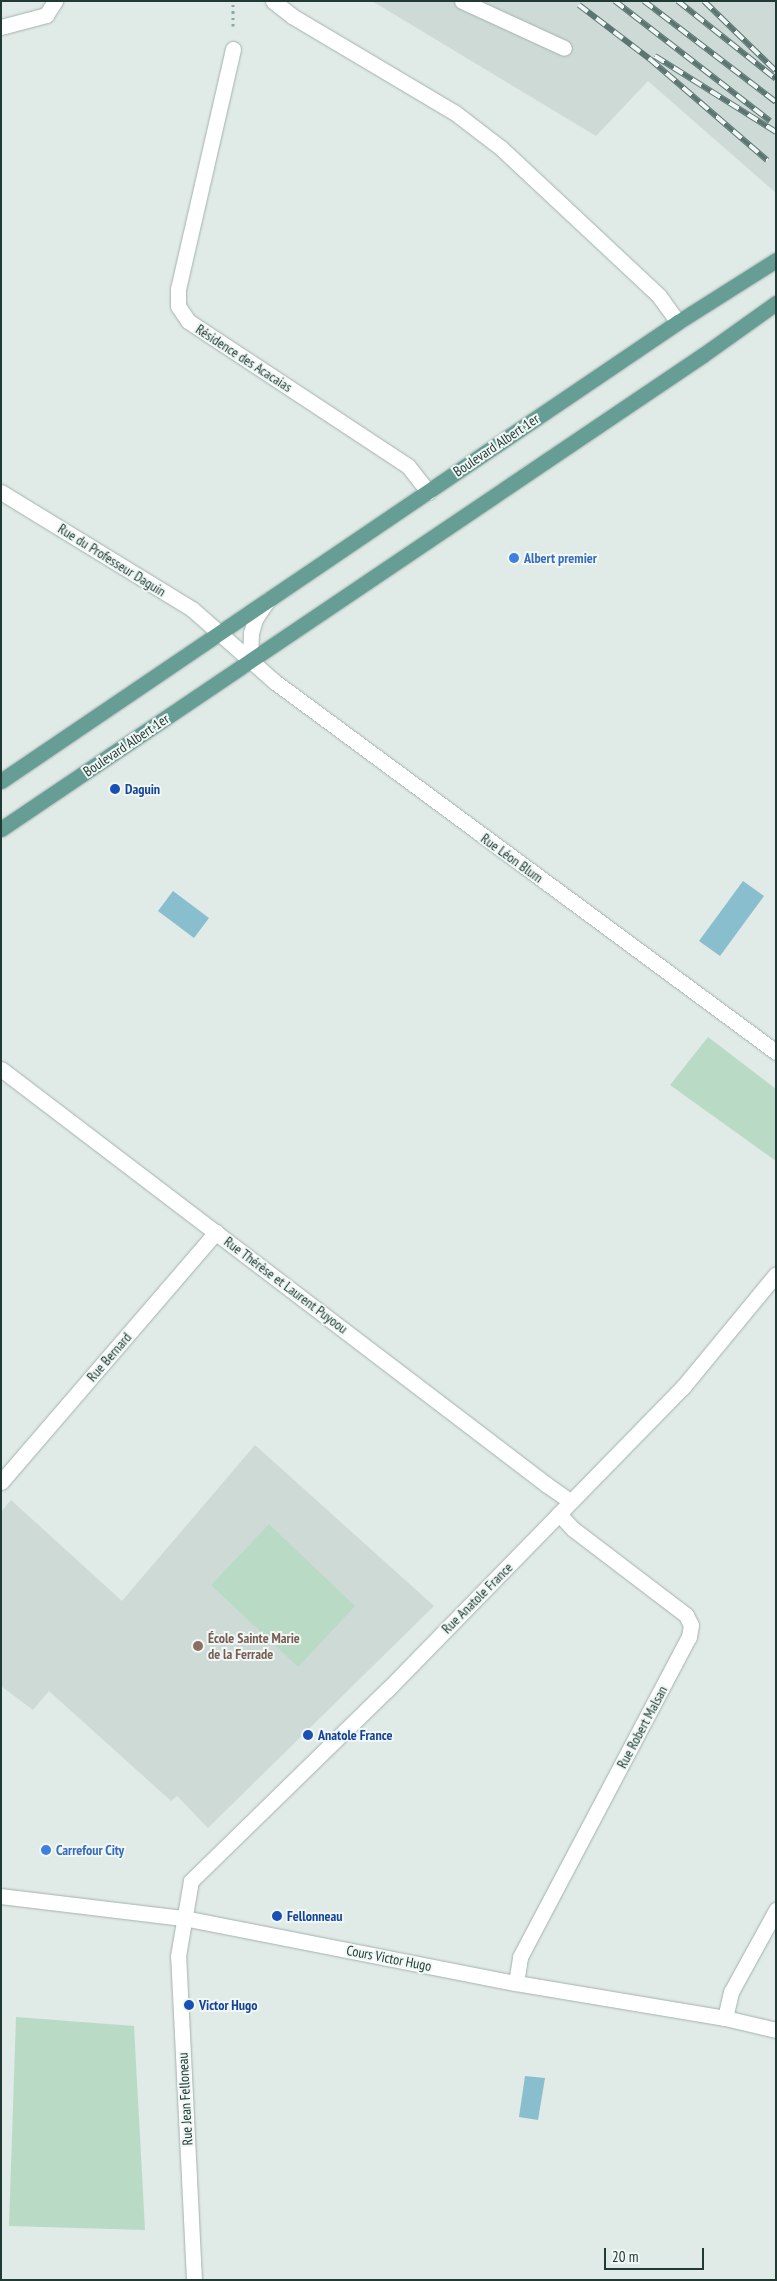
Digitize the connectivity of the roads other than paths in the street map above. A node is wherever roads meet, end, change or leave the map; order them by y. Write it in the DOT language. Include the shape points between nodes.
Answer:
graph roads {
  1 [pos="56,1"];
  2 [pos="273,1"];
  3 [pos="462,1"];
  4 [pos="1,27"];
  5 [pos="564,48"];
  6 [pos="233,49"];
  7 [pos="776,260"];
  8 [pos="776,303"];
  9 [pos="678,322"];
  10 [pos="1,492"];
  11 [pos="428,492"];
  12 [pos="268,600"];
  13 [pos="219,633"];
  14 [pos="250,661"];
  15 [pos="1,780"];
  16 [pos="1,830"];
  17 [pos="776,1052"];
  18 [pos="1,1069"];
  19 [pos="216,1232"];
  20 [pos="776,1274"];
  21 [pos="1,1482"];
  22 [pos="570,1501"];
  23 [pos="559,1514"];
  24 [pos="1,1896"];
  25 [pos="776,1910"];
  26 [pos="184,1918"];
  27 [pos="516,1983"];
  28 [pos="725,2018"];
  29 [pos="776,2030"];
  30 [pos="194,2280"];
  1 -- 4 [label="street" via="46,15"];
  2 -- 9 [label="street" via="292,16 454,112 501,148 659,296"];
  3 -- 5 [label="street"];
  6 -- 11 [label="street, Résidence des Acacaias" via="178,289 178,306 188,321 408,466"];
  7 -- 9 [label="main road, Boulevard Albert 1er"];
  8 -- 14 [label="main road, Boulevard Albert 1er"];
  9 -- 11 [label="main road, Boulevard Albert 1er"];
  10 -- 13 [label="street, Rue du Professeur Daguin" via="192,609"];
  11 -- 12 [label="main road, Boulevard Albert 1er"];
  12 -- 13 [label="main road, Boulevard Albert 1er"];
  12 -- 14 [label="street" via="255,619"];
  13 -- 14 [label="street"];
  13 -- 15 [label="main road, Boulevard Albert 1er"];
  14 -- 16 [label="main road, Boulevard Albert 1er"];
  14 -- 17 [label="street, Rue Léon Blum" via="349,738"];
  18 -- 19 [label="street, Rue Thérèse et Laurent Puyoou"];
  19 -- 21 [label="street, Rue Bernard"];
  19 -- 22 [label="street, Rue Thérèse et Laurent Puyoou"];
  20 -- 22 [label="street, Rue Anatole France" via="683,1387"];
  22 -- 23 [label="street, Rue Anatole France"];
  23 -- 26 [label="street, Rue Anatole France" via="387,1690 191,1881"];
  23 -- 27 [label="street, Rue Robert Malsan" via="572,1529 686,1615 691,1625 689,1637 520,1957"];
  24 -- 26 [label="street, Cours Victor Hugo"];
  25 -- 28 [label="street" via="731,1992"];
  26 -- 27 [label="street, Cours Victor Hugo"];
  26 -- 30 [label="street, Rue Jean Felloneau" via="178,1956"];
  27 -- 28 [label="street, Cours Victor Hugo"];
  28 -- 29 [label="street, Cours Victor Hugo"];
}
